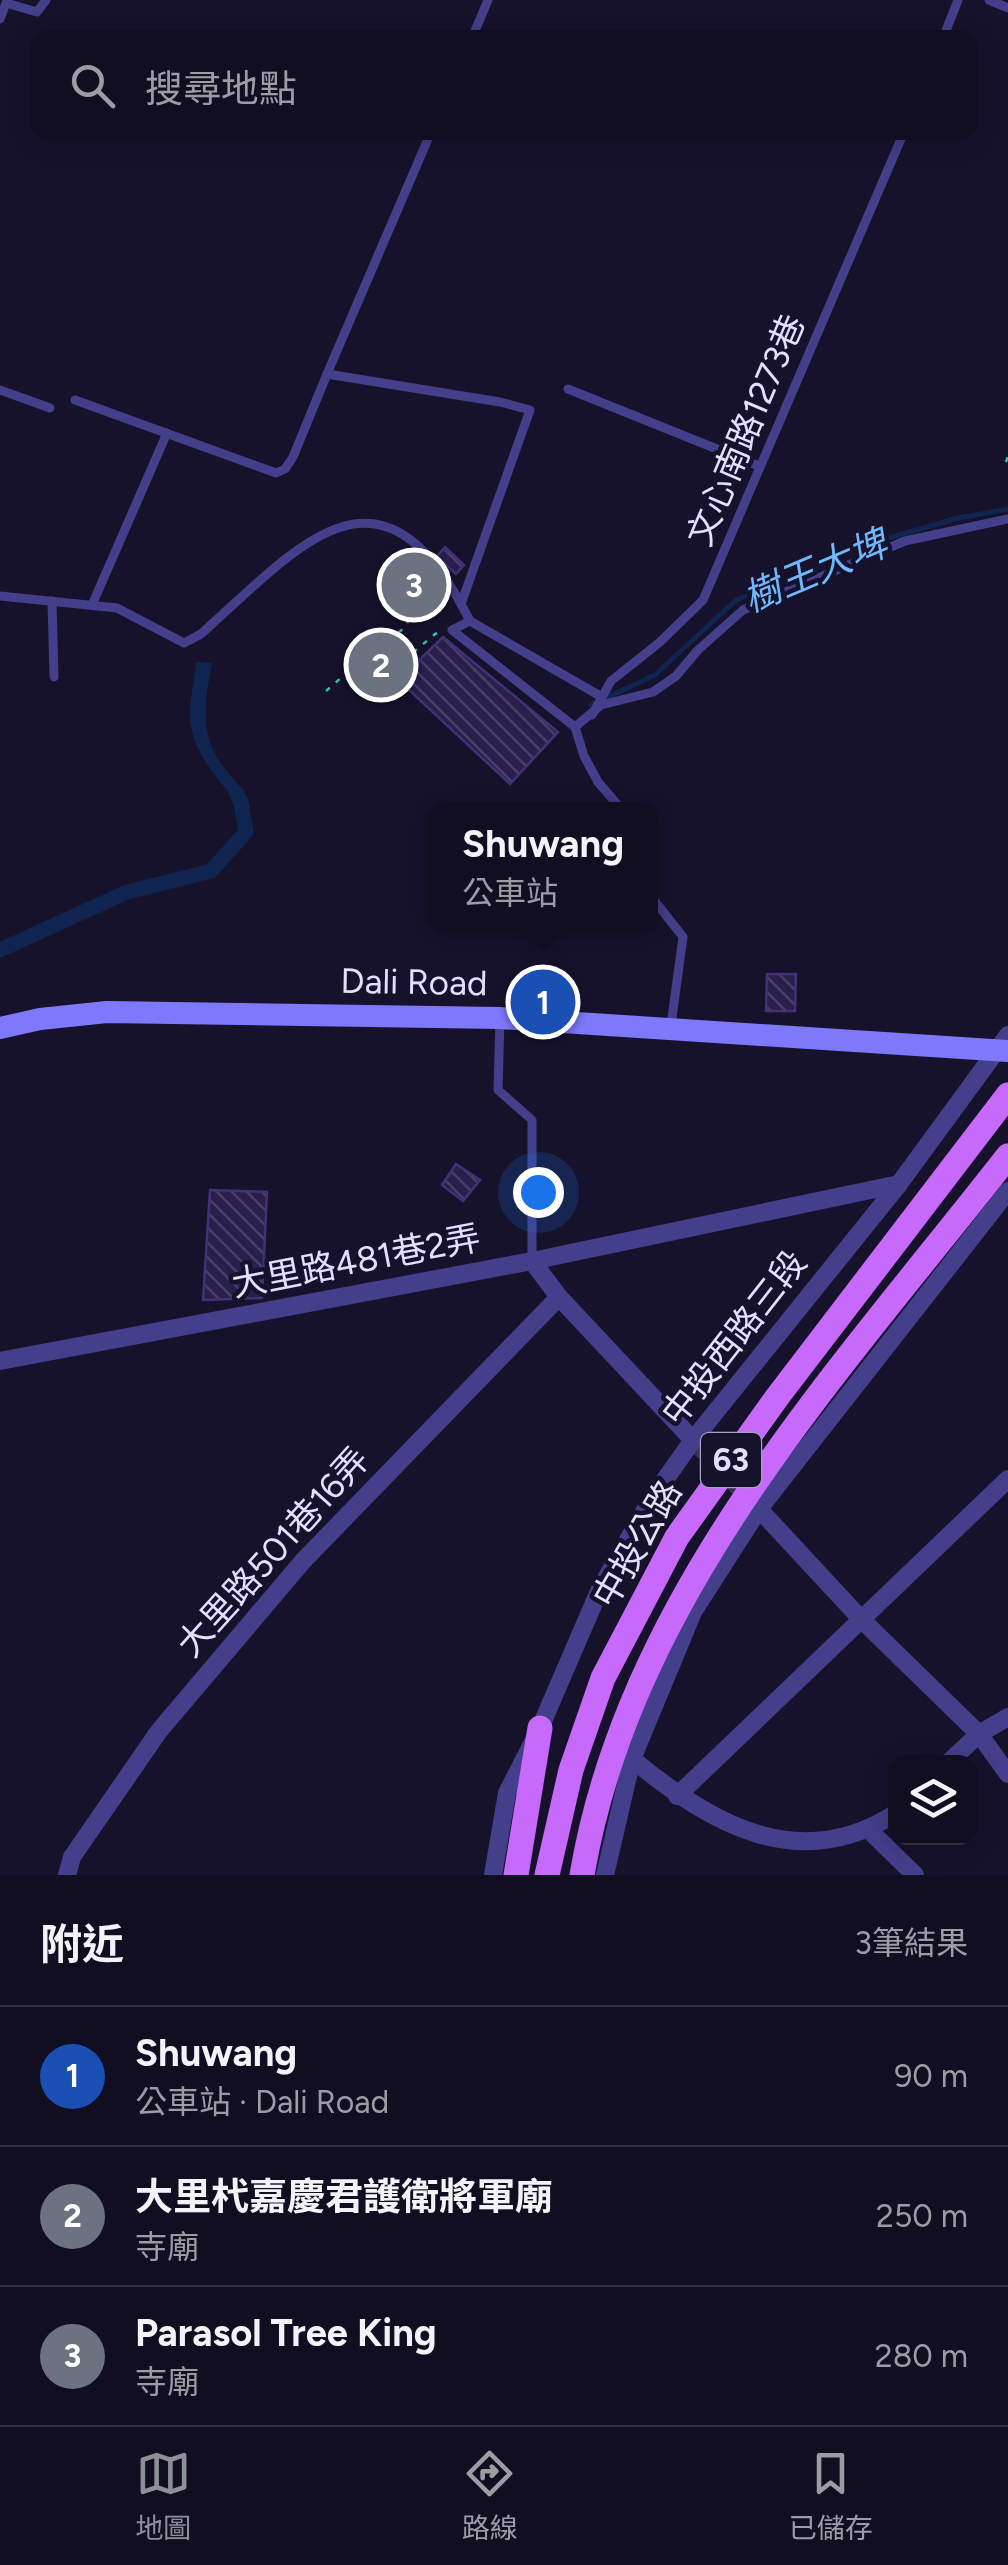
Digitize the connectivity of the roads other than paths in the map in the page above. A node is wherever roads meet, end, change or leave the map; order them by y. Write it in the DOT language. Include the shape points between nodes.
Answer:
graph roads {
  1 [pos="46,0"];
  2 [pos="488,0"];
  3 [pos="958,0"];
  4 [pos="989,0"];
  5 [pos="1008,8"];
  6 [pos="0,19"];
  7 [pos="475,30"];
  8 [pos="946,30"];
  9 [pos="428,140"];
  10 [pos="901,140"];
  11 [pos="328,374"];
  12 [pos="568,389"];
  13 [pos="0,390"];
  14 [pos="75,400"];
  15 [pos="50,408"];
  16 [pos="167,433"];
  17 [pos="759,466"];
  18 [pos="1008,519"];
  19 [pos="0,596"];
  20 [pos="52,601"];
  21 [pos="461,604"];
  22 [pos="92,605"];
  23 [pos="470,622"];
  24 [pos="54,677"];
  25 [pos="602,697"];
  26 [pos="592,714"];
  27 [pos="575,727"];
  28 [pos="615,802"];
  29 [pos="658,905"];
  30 [pos="500,1018"];
  31 [pos="0,1028"];
  32 [pos="671,1028"];
  33 [pos="1003,1045"];
  34 [pos="1008,1095"];
  35 [pos="1008,1156"];
  36 [pos="899,1184"];
  37 [pos="1008,1191"];
  38 [pos="532,1261"];
  39 [pos="559,1296"];
  40 [pos="0,1361"];
  41 [pos="693,1440"];
  42 [pos="1008,1479"];
  43 [pos="759,1509"];
  44 [pos="861,1619"];
  45 [pos="1008,1716"];
  46 [pos="540,1728"];
  47 [pos="979,1734"];
  48 [pos="956,1755"];
  49 [pos="632,1759"];
  50 [pos="1008,1774"];
  51 [pos="677,1796"];
  52 [pos="888,1821"];
  53 [pos="874,1834"];
  54 [pos="66,1875"];
  55 [pos="493,1875"];
  56 [pos="516,1875"];
  57 [pos="548,1875"];
  58 [pos="582,1875"];
  59 [pos="606,1875"];
  60 [pos="915,1875"];
  1 -- 6 [label="lane" via="37,12 6,4"];
  2 -- 7 [label="lane"];
  3 -- 8 [label="lane"];
  4 -- 5 [label="lane"];
  9 -- 11 [label="lane"];
  10 -- 17 [label="lane, 文心南路1273巷"];
  11 -- 16 [label="lane" via="285,470"];
  11 -- 21 [label="lane" via="530,410"];
  12 -- 17 [label="lane"];
  13 -- 15 [label="lane"];
  14 -- 16 [label="lane"];
  16 -- 22 [label="lane"];
  17 -- 25 [label="lane, 文心南路1273巷" via="703,600 611,681"];
  18 -- 26 [label="lane" via="905,541 742,610 653,692 602,705"];
  19 -- 20 [label="lane"];
  20 -- 22 [label="lane"];
  20 -- 24 [label="lane"];
  21 -- 22 [label="lane" via="434,560 400,532 370,521 296,549 184,643 117,608"];
  21 -- 23 [label="lane"];
  23 -- 25 [label="lane"];
  23 -- 27 [label="lane" via="452,630"];
  25 -- 26 [label="lane, 文心南路1273巷"];
  26 -- 27 [label="lane"];
  27 -- 28 [label="lane" via="584,756"];
  29 -- 32 [label="lane" via="683,937"];
  30 -- 31 [label="street, Dali Road" via="107,1012"];
  30 -- 32 [label="street, Dali Road"];
  30 -- 38 [label="lane" via="498,1090 532,1120"];
  32 -- 33 [label="street, Dali Road"];
  33 -- 36 [label="street, 中投西路三段"];
  34 -- 57 [label="main road, 中投公路 / 63, bridge" via="676,1536 604,1678 571,1770"];
  35 -- 58 [label="main road, 中投公路 / 63, bridge" via="761,1472 688,1587 613,1751"];
  36 -- 38 [label="street, 大里路481巷2弄"];
  36 -- 41 [label="street, 中投西路三段"];
  37 -- 43 [label="street"];
  38 -- 39 [label="street"];
  38 -- 40 [label="street, 大里路481巷2弄"];
  39 -- 41 [label="street"];
  39 -- 54 [label="street, 大里路501巷16弄" via="303,1561 190,1692 158,1730"];
  41 -- 46 [label="street, 中投西路三段" via="600,1588"];
  42 -- 44 [label="street"];
  43 -- 44 [label="street"];
  43 -- 49 [label="street" via="694,1612"];
  44 -- 47 [label="street"];
  44 -- 51 [label="street"];
  45 -- 47 [label="street"];
  46 -- 55 [label="street, 中投西路三段" via="507,1793"];
  46 -- 56 [label="main road"];
  47 -- 48 [label="street"];
  47 -- 50 [label="street"];
  49 -- 51 [label="street"];
  49 -- 59 [label="street"];
  51 -- 53 [label="street" via="708,1822 780,1852 842,1850"];
  52 -- 53 [label="street"];
  53 -- 60 [label="street"];
}
